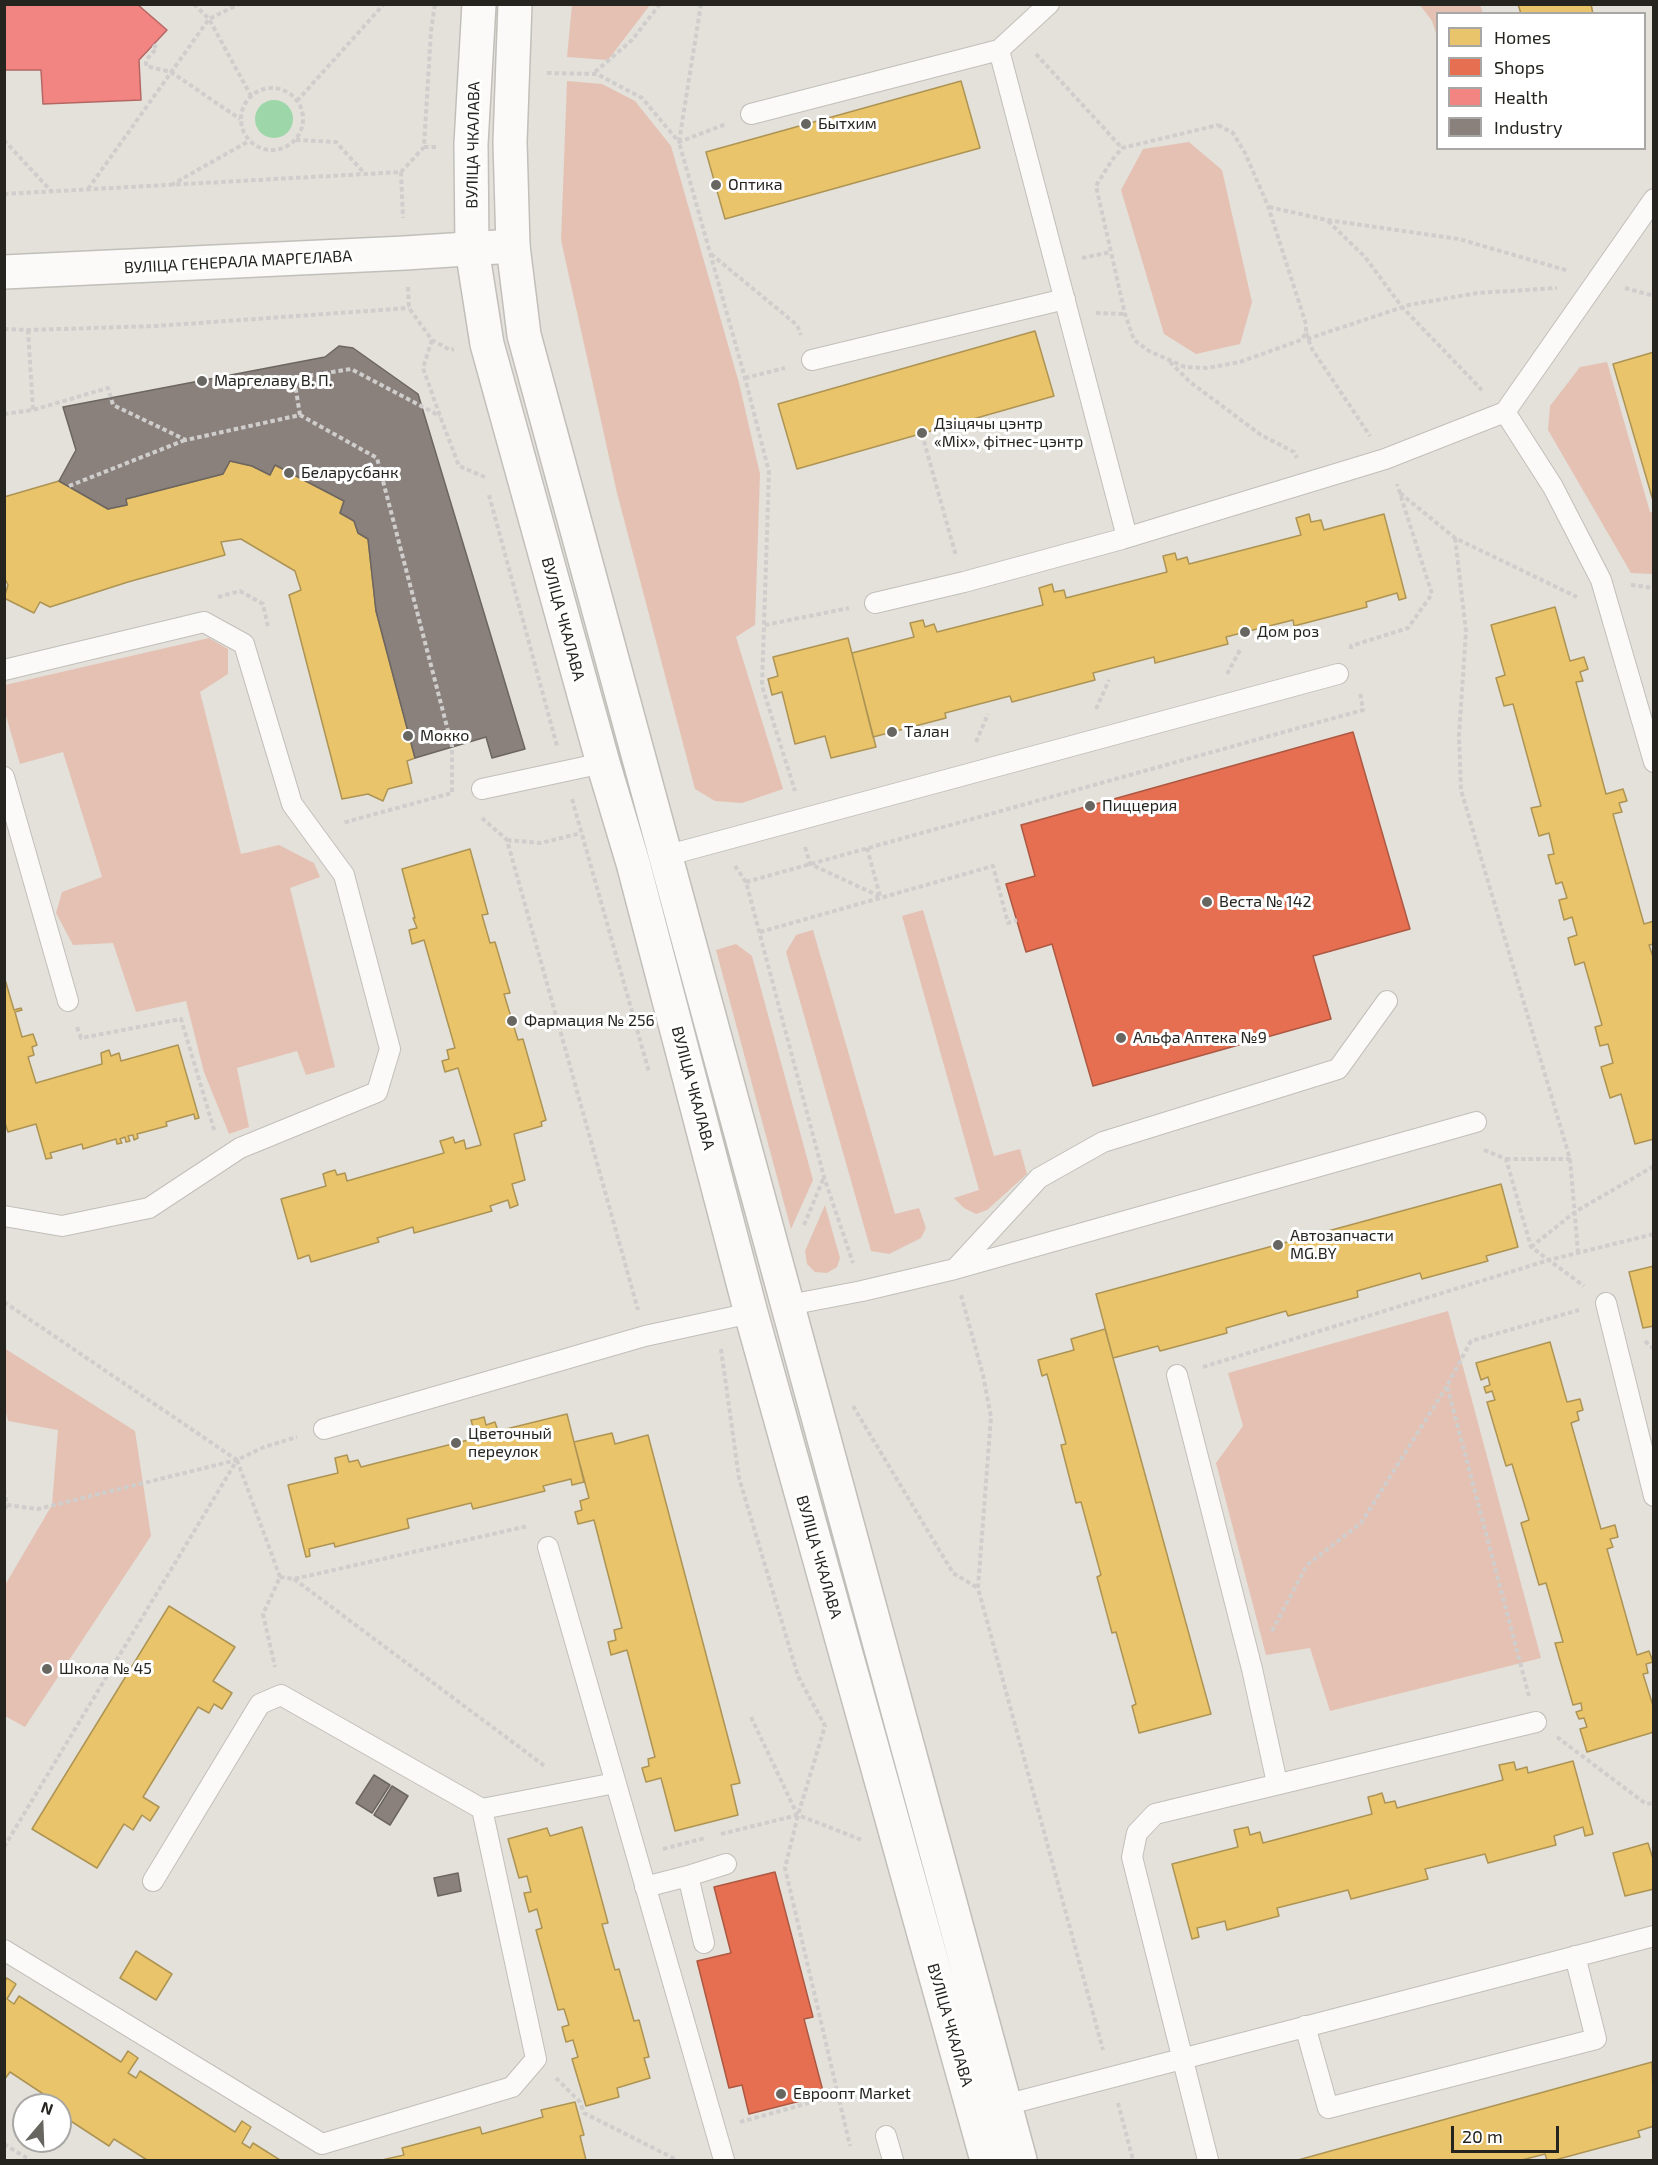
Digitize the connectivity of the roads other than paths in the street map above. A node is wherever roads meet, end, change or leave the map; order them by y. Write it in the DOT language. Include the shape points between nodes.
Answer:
graph roads {
  1 [pos="479,4"];
  2 [pos="515,4"];
  3 [pos="1049,4"];
  4 [pos="1000,54"];
  5 [pos="751,114"];
  6 [pos="1653,199"];
  7 [pos="513,246"];
  8 [pos="472,249"];
  9 [pos="4,272"];
  10 [pos="1065,299"];
  11 [pos="812,360"];
  12 [pos="1505,412"];
  13 [pos="1127,537"];
  14 [pos="875,603"];
  15 [pos="4,670"];
  16 [pos="1338,674"];
  17 [pos="638,754"];
  18 [pos="1653,762"];
  19 [pos="603,763"];
  20 [pos="4,777"];
  21 [pos="482,789"];
  22 [pos="665,856"];
  23 [pos="633,863"];
  24 [pos="1387,1000"];
  25 [pos="68,1001"];
  26 [pos="1476,1122"];
  27 [pos="4,1216"];
  28 [pos="955,1269"];
  29 [pos="1606,1303"];
  30 [pos="789,1305"];
  31 [pos="752,1313"];
  32 [pos="1177,1375"];
  33 [pos="324,1428"];
  34 [pos="1653,1496"];
  35 [pos="548,1547"];
  36 [pos="1536,1722"];
  37 [pos="615,1783"];
  38 [pos="1277,1783"];
  39 [pos="482,1809"];
  40 [pos="726,1864"];
  41 [pos="687,1876"];
  42 [pos="153,1881"];
  43 [pos="645,1887"];
  44 [pos="1653,1936"];
  45 [pos="704,1943"];
  46 [pos="4,1950"];
  47 [pos="1575,1956"];
  48 [pos="1305,2026"];
  49 [pos="1183,2059"];
  50 [pos="990,2109"];
  51 [pos="886,2136"];
  52 [pos="724,2160"];
  53 [pos="893,2160"];
  54 [pos="987,2160"];
  55 [pos="1020,2160"];
  56 [pos="1208,2160"];
  1 -- 8 [label="main road, ВУЛІЦА ЧКАЛАВА" via="471,144"];
  2 -- 7 [label="main road, ВУЛІЦА ЧКАЛАВА" via="510,142"];
  3 -- 4 [label="lane"];
  4 -- 5 [label="lane"];
  4 -- 10 [label="lane"];
  6 -- 12 [label="lane"];
  7 -- 8 [label="main road, ВУЛІЦА ГЕНЕРАЛА МАРГЕЛАВА"];
  7 -- 17 [label="main road, ВУЛІЦА ЧКАЛАВА" via="524,335"];
  8 -- 9 [label="main road, ВУЛІЦА ГЕНЕРАЛА МАРГЕЛАВА"];
  8 -- 19 [label="main road, ВУЛІЦА ЧКАЛАВА" via="487,344"];
  10 -- 11 [label="lane"];
  10 -- 13 [label="lane"];
  12 -- 13 [label="lane" via="1385,459"];
  12 -- 18 [label="lane" via="1558,497 1601,580"];
  13 -- 14 [label="lane"];
  15 -- 27 [label="lane" via="204,622 244,644 292,804 344,875 390,1049 377,1092 240,1148 149,1208 62,1226"];
  16 -- 22 [label="lane"];
  17 -- 19 [label="main road"];
  17 -- 22 [label="main road, ВУЛІЦА ЧКАЛАВА"];
  19 -- 21 [label="lane"];
  19 -- 23 [label="main road, ВУЛІЦА ЧКАЛАВА"];
  20 -- 25 [label="lane"];
  22 -- 23 [label="main road"];
  22 -- 30 [label="main road, ВУЛІЦА ЧКАЛАВА"];
  23 -- 31 [label="main road, ВУЛІЦА ЧКАЛАВА"];
  24 -- 28 [label="lane" via="1338,1069 1103,1142 1039,1178"];
  26 -- 28 [label="lane"];
  28 -- 30 [label="lane"];
  29 -- 34 [label="lane"];
  30 -- 31 [label="main road"];
  30 -- 50 [label="main road, ВУЛІЦА ЧКАЛАВА"];
  31 -- 33 [label="lane" via="645,1336"];
  31 -- 50 [label="main road, ВУЛІЦА ЧКАЛАВА"];
  32 -- 38 [label="lane"];
  35 -- 37 [label="lane"];
  36 -- 38 [label="lane"];
  37 -- 39 [label="lane"];
  37 -- 43 [label="lane"];
  38 -- 49 [label="lane" via="1155,1814 1137,1833 1132,1857"];
  39 -- 42 [label="lane" via="281,1695 260,1704"];
  39 -- 46 [label="lane" via="536,2059 512,2087 322,2144"];
  40 -- 41 [label="lane"];
  41 -- 43 [label="lane"];
  41 -- 45 [label="lane"];
  43 -- 52 [label="lane"];
  44 -- 47 [label="lane"];
  47 -- 48 [label="lane"];
  47 -- 48 [label="lane" via="1596,2040 1328,2108"];
  48 -- 49 [label="lane"];
  49 -- 50 [label="lane"];
  49 -- 56 [label="lane"];
  50 -- 54 [label="main road, ВУЛІЦА ЧКАЛАВА"];
  50 -- 55 [label="main road, ВУЛІЦА ЧКАЛАВА"];
  51 -- 53 [label="lane"];
}
